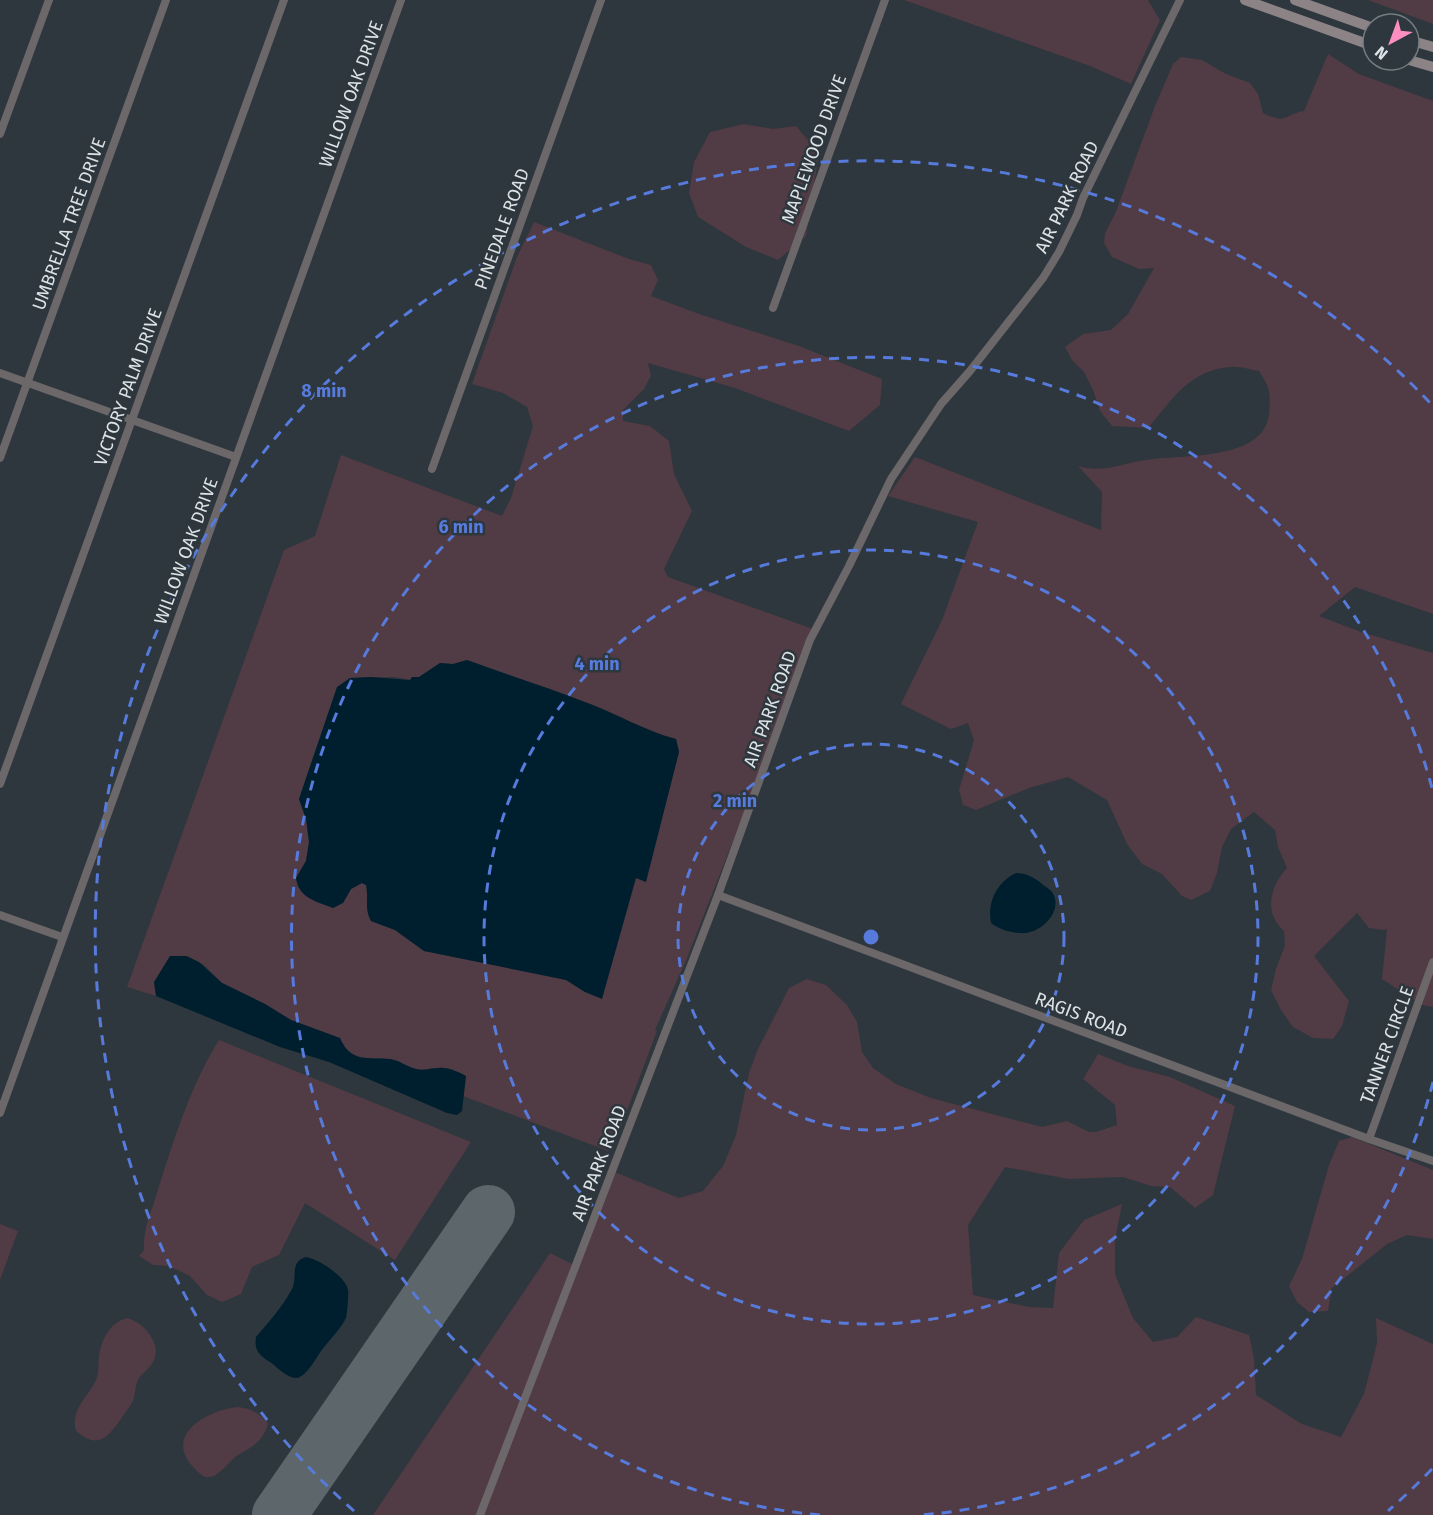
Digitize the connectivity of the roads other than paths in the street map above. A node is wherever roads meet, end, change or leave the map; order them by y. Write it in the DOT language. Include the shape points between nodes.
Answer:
graph roads {
  1 [pos="49,0"];
  2 [pos="166,0"];
  3 [pos="284,0"];
  4 [pos="401,0"];
  5 [pos="601,0"];
  6 [pos="885,0"];
  7 [pos="1180,0"];
  8 [pos="1245,0"];
  9 [pos="1295,0"];
  10 [pos="1361,24"];
  11 [pos="1361,42"];
  12 [pos="0,134"];
  13 [pos="773,308"];
  14 [pos="0,373"];
  15 [pos="27,383"];
  16 [pos="132,420"];
  17 [pos="236,457"];
  18 [pos="0,458"];
  19 [pos="432,469"];
  20 [pos="0,784"];
  21 [pos="718,896"];
  22 [pos="0,915"];
  23 [pos="62,937"];
  24 [pos="1433,962"];
  25 [pos="0,1113"];
  26 [pos="1369,1139"];
  27 [pos="1433,1161"];
  28 [pos="480,1515"];
  1 -- 12 [label="street"];
  2 -- 15 [label="street, UMBRELLA TREE DRIVE"];
  3 -- 16 [label="street, VICTORY PALM DRIVE"];
  4 -- 17 [label="street, WILLOW OAK DRIVE"];
  5 -- 19 [label="street, PINEDALE ROAD"];
  6 -- 13 [label="street, MAPLEWOOD DRIVE"];
  7 -- 21 [label="street, AIR PARK ROAD" via="1059,252 1043,278 941,404 891,479 810,640"];
  8 -- 11 [label="main road"];
  9 -- 10 [label="main road"];
  14 -- 15 [label="street"];
  15 -- 16 [label="street"];
  15 -- 18 [label="street, UMBRELLA TREE DRIVE"];
  16 -- 17 [label="street"];
  16 -- 20 [label="street, VICTORY PALM DRIVE"];
  17 -- 23 [label="street, WILLOW OAK DRIVE"];
  21 -- 26 [label="street, RAGIS ROAD"];
  21 -- 28 [label="street, AIR PARK ROAD"];
  22 -- 23 [label="street"];
  23 -- 25 [label="street, WILLOW OAK DRIVE"];
  24 -- 26 [label="street, TANNER CIRCLE"];
  26 -- 27 [label="street, RAGIS ROAD"];
}
